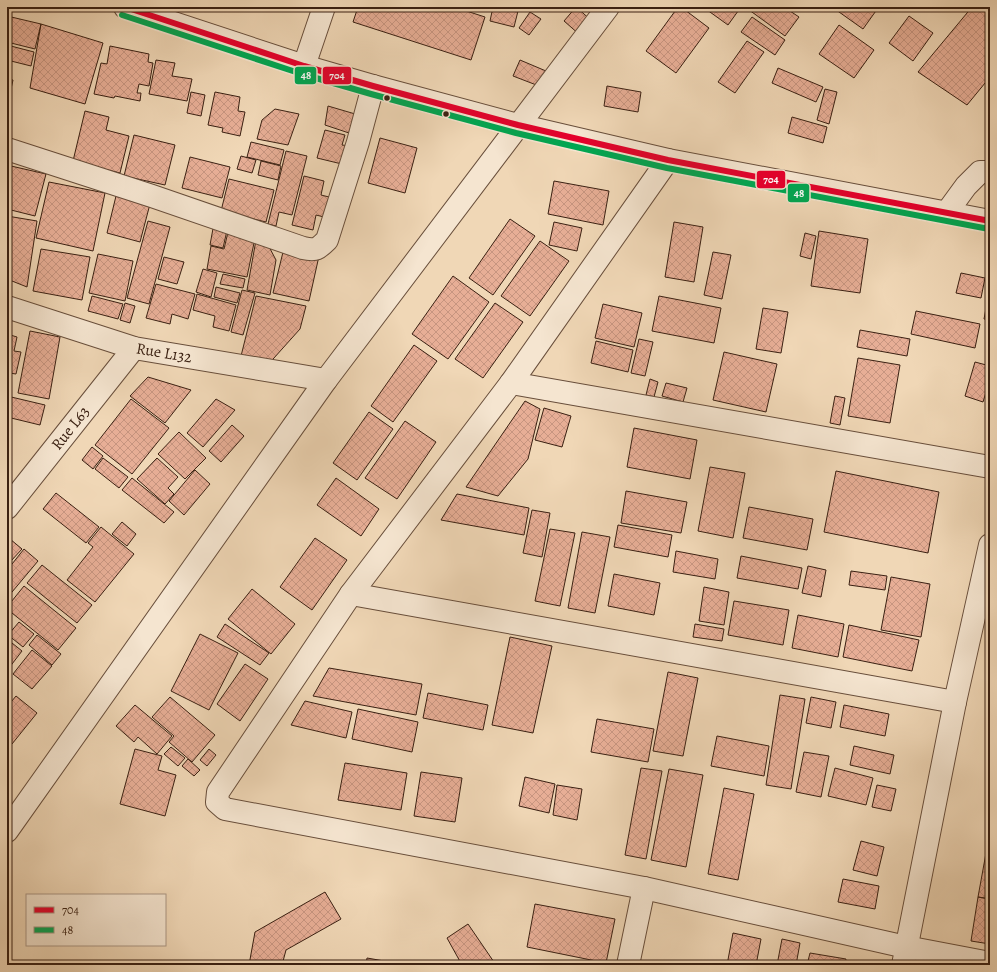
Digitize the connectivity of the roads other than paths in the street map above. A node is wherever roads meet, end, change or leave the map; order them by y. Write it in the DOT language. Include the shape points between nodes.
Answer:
graph roads {
  1 [pos="125,7"];
  2 [pos="324,7"];
  3 [pos="608,7"];
  4 [pos="304,66"];
  5 [pos="374,86"];
  6 [pos="518,125"];
  7 [pos="7,149"];
  8 [pos="668,160"];
  9 [pos="990,172"];
  10 [pos="947,212"];
  11 [pos="990,221"];
  12 [pos="7,307"];
  13 [pos="134,348"];
  14 [pos="326,380"];
  15 [pos="511,383"];
  16 [pos="990,467"];
  17 [pos="7,508"];
  18 [pos="990,545"];
  19 [pos="351,594"];
  20 [pos="955,702"];
  21 [pos="7,831"];
  22 [pos="644,888"];
  23 [pos="904,956"];
  24 [pos="990,963"];
  25 [pos="628,965"];
  1 -- 4 [label="street"];
  2 -- 4 [label="street"];
  3 -- 6 [label="street"];
  4 -- 5 [label="street"];
  5 -- 6 [label="street"];
  5 -- 7 [label="street" via="327,240 320,248 312,250"];
  6 -- 8 [label="street"];
  6 -- 14 [label="street"];
  8 -- 10 [label="street"];
  8 -- 15 [label="street"];
  9 -- 10 [label="street" via="980,172"];
  10 -- 11 [label="street"];
  12 -- 13 [label="street, Rue L132"];
  13 -- 14 [label="street, Rue L132"];
  13 -- 17 [label="street, Rue L63"];
  14 -- 21 [label="street"];
  15 -- 16 [label="street"];
  15 -- 19 [label="street"];
  18 -- 20 [label="street"];
  19 -- 20 [label="street"];
  19 -- 22 [label="street" via="218,792 217,802 225,809"];
  20 -- 23 [label="street"];
  22 -- 23 [label="street"];
  22 -- 25 [label="street"];
  23 -- 24 [label="street"];
}
